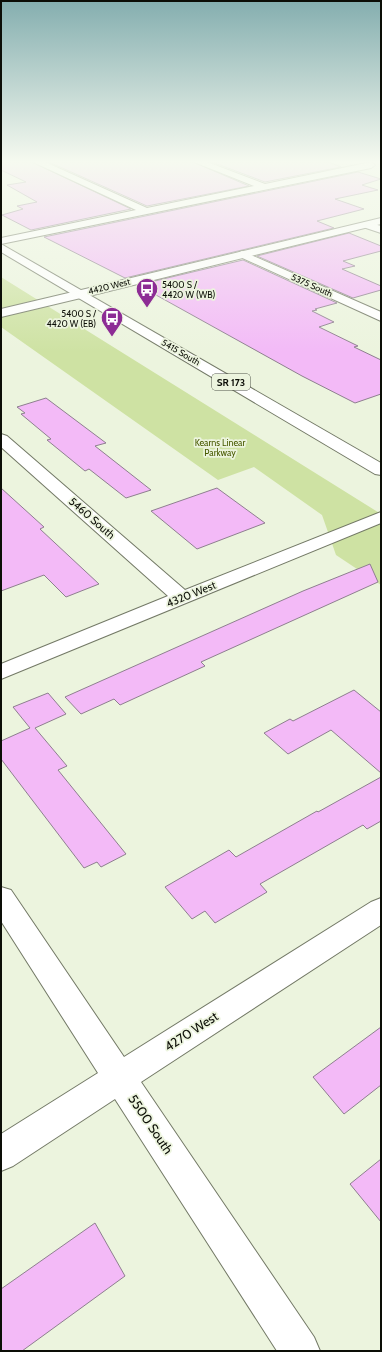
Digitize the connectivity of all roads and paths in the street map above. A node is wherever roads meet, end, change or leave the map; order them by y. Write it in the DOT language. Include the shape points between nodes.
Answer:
graph roads {
  1 [pos="78,225"];
  2 [pos="367,225"];
  3 [pos="381,230"];
  4 [pos="1,241"];
  5 [pos="1,247"];
  6 [pos="242,254"];
  7 [pos="81,294"];
  8 [pos="1,313"];
  9 [pos="381,317"];
  10 [pos="1,439"];
  11 [pos="381,470"];
  12 [pos="381,517"];
  13 [pos="182,598"];
  14 [pos="1,672"];
  15 [pos="1,898"];
  16 [pos="381,910"];
  17 [pos="119,1077"];
  18 [pos="1,1154"];
  19 [pos="300,1351"];
  1 -- 4 [label="street"];
  2 -- 3 [label="street"];
  2 -- 6 [label="street, 4420 West"];
  5 -- 7 [label="street, 5415 South / SR 173"];
  6 -- 7 [label="street, 4420 West"];
  6 -- 9 [label="street, 5375 South"];
  7 -- 8 [label="street, 4420 West"];
  7 -- 11 [label="street, 5415 South / SR 173"];
  10 -- 13 [label="street, 5460 South"];
  12 -- 13 [label="street, 4320 West"];
  13 -- 14 [label="street, 4320 West"];
  15 -- 17 [label="street, 5500 South"];
  16 -- 17 [label="street, 4270 West"];
  17 -- 18 [label="street, 4270 West"];
  17 -- 19 [label="street, 5500 South"];
}
